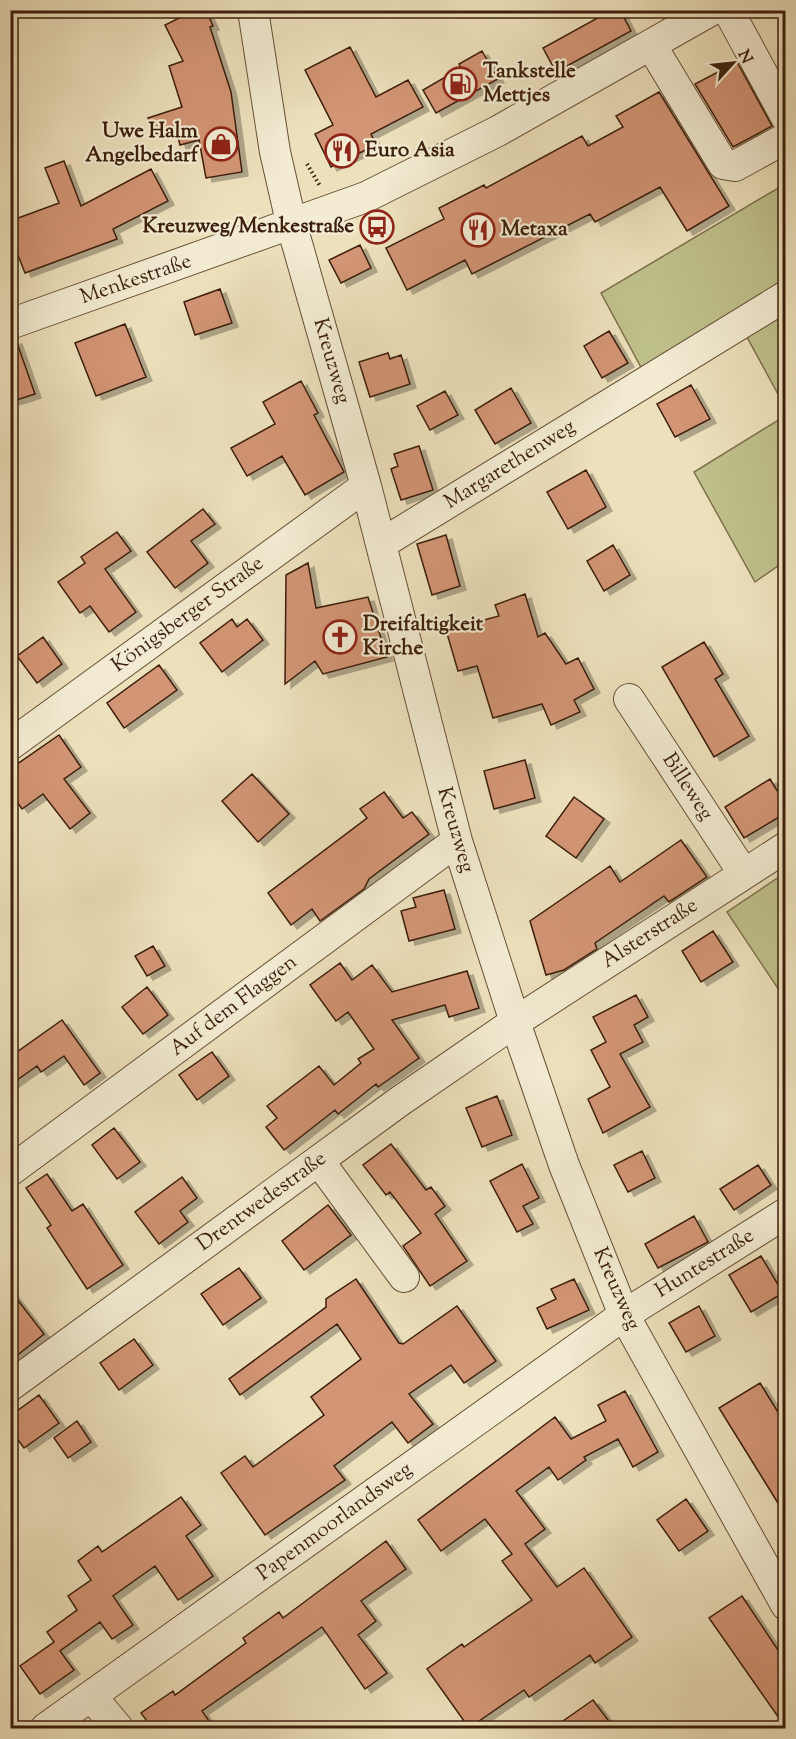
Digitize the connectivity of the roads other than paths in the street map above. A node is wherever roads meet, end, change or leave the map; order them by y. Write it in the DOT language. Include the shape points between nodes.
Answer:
graph roads {
  1 [pos="712,10"];
  2 [pos="728,10"];
  3 [pos="255,11"];
  4 [pos="651,45"];
  5 [pos="786,117"];
  6 [pos="786,138"];
  7 [pos="292,226"];
  8 [pos="786,296"];
  9 [pos="10,324"];
  10 [pos="366,486"];
  11 [pos="381,544"];
  12 [pos="629,699"];
  13 [pos="10,745"];
  14 [pos="457,841"];
  15 [pos="786,847"];
  16 [pos="744,874"];
  17 [pos="515,1022"];
  18 [pos="318,1161"];
  19 [pos="10,1172"];
  20 [pos="786,1213"];
  21 [pos="404,1277"];
  22 [pos="624,1315"];
  23 [pos="10,1386"];
  24 [pos="786,1605"];
  25 [pos="92,1696"];
  26 [pos="46,1728"];
  27 [pos="118,1728"];
  1 -- 4 [label="street, Menkestraße"];
  2 -- 5 [label="street"];
  3 -- 7 [label="street, Kreuzweg" via="275,153"];
  4 -- 6 [label="street" via="723,164 735,166"];
  4 -- 7 [label="street, Menkestraße" via="498,131 366,197"];
  7 -- 9 [label="street, Menkestraße"];
  7 -- 10 [label="street, Kreuzweg"];
  8 -- 11 [label="street, Margarethenweg"];
  10 -- 11 [label="street, Kreuzweg"];
  10 -- 13 [label="street, Königsberger Straße"];
  11 -- 14 [label="street, Kreuzweg"];
  12 -- 16 [label="street, Billeweg"];
  14 -- 17 [label="street, Kreuzweg"];
  14 -- 19 [label="street, Auf dem Flaggen"];
  15 -- 16 [label="street, Alsterstraße"];
  16 -- 17 [label="street, Alsterstraße"];
  17 -- 18 [label="street, Drentwedestraße"];
  17 -- 22 [label="street, Kreuzweg" via="564,1165"];
  18 -- 21 [label="street"];
  18 -- 23 [label="street, Drentwedestraße"];
  20 -- 22 [label="street, Huntestraße"];
  22 -- 24 [label="street, Kreuzweg"];
  22 -- 25 [label="street, Papenmoorlandsweg"];
  25 -- 26 [label="street, Papenmoorlandsweg"];
  25 -- 27 [label="street"];
}
